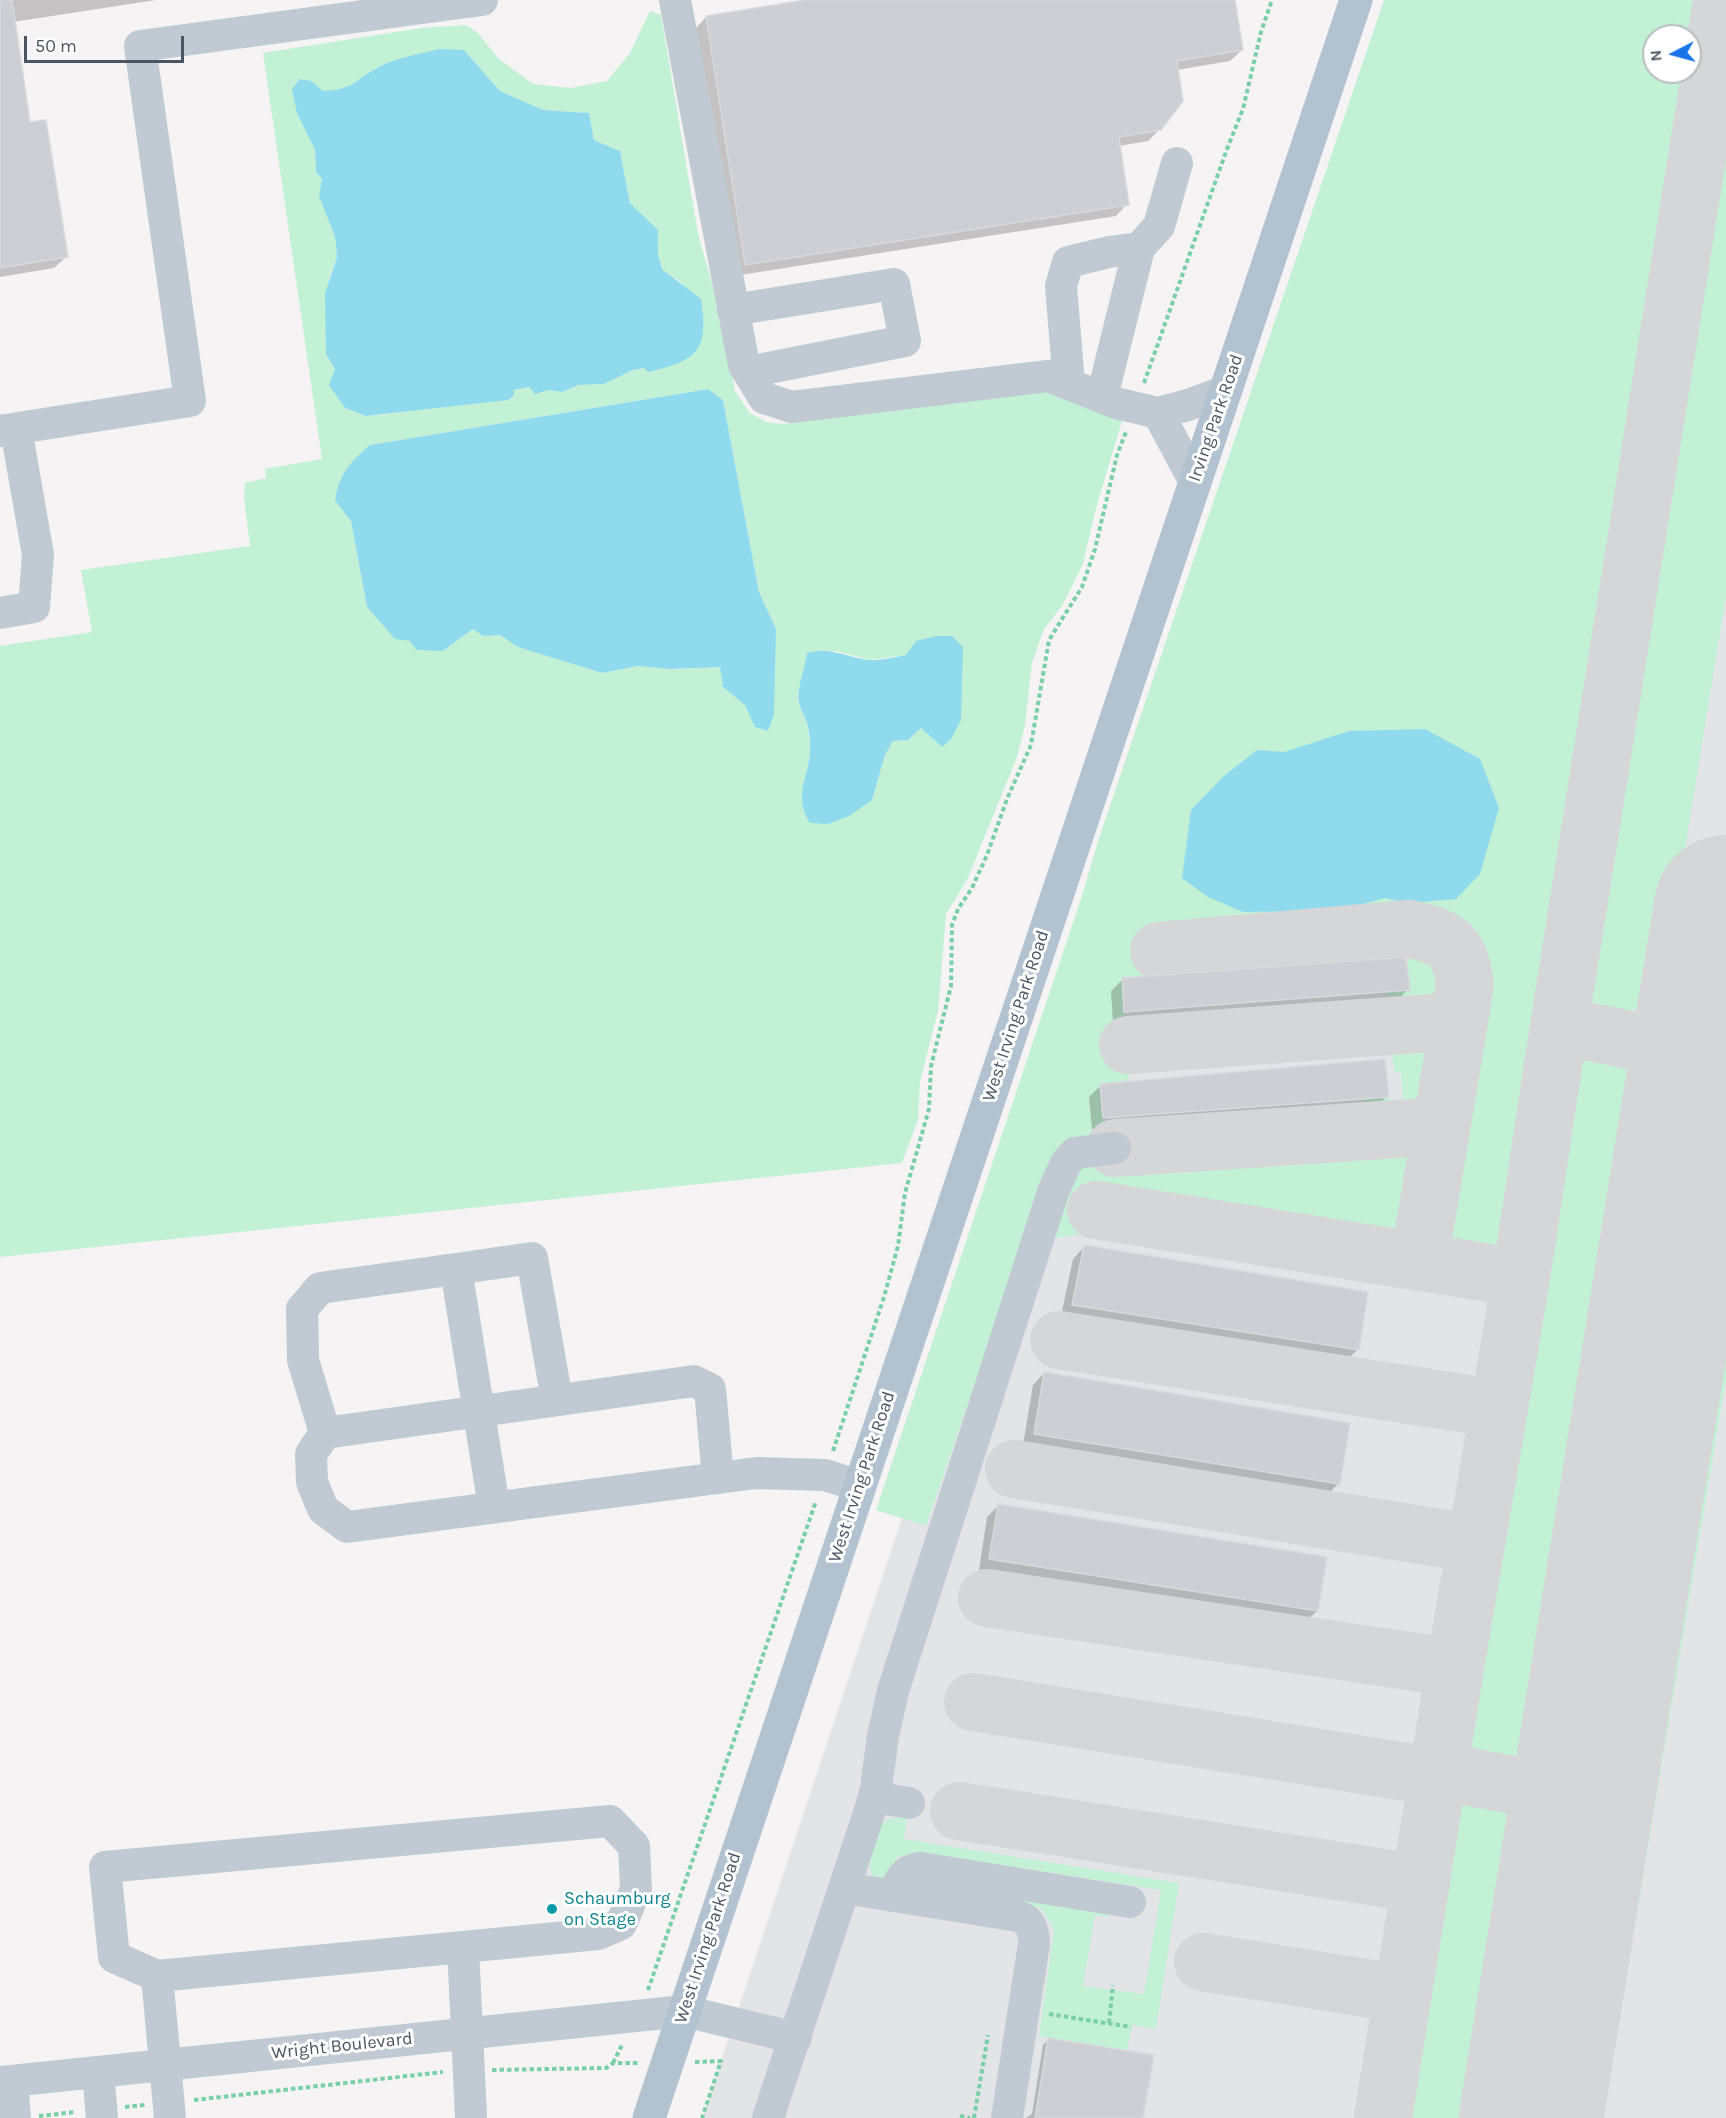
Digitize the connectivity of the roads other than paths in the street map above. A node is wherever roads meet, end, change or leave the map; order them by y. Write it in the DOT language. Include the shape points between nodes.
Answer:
graph roads {
  1 [pos="482,0"];
  2 [pos="675,0"];
  3 [pos="1356,0"];
  4 [pos="1177,163"];
  5 [pos="1139,248"];
  6 [pos="733,310"];
  7 [pos="748,372"];
  8 [pos="1069,384"];
  9 [pos="1226,391"];
  10 [pos="1102,397"];
  11 [pos="1146,410"];
  12 [pos="8,430"];
  13 [pos="1195,482"];
  14 [pos="13,487"];
  15 [pos="0,613"];
  16 [pos="1076,836"];
  17 [pos="1115,1148"];
  18 [pos="456,1269"];
  19 [pos="557,1400"];
  20 [pos="478,1412"];
  21 [pos="325,1433"];
  22 [pos="718,1478"];
  23 [pos="859,1486"];
  24 [pos="494,1507"];
  25 [pos="874,1797"];
  26 [pos="909,1803"];
  27 [pos="845,1888"];
  28 [pos="893,1896"];
  29 [pos="1130,1902"];
  30 [pos="463,1947"];
  31 [pos="157,1976"];
  32 [pos="684,2011"];
  33 [pos="467,2034"];
  34 [pos="796,2038"];
  35 [pos="165,2065"];
  36 [pos="98,2072"];
  37 [pos="6,2081"];
  38 [pos="170,2110"];
  39 [pos="102,2114"];
  40 [pos="26,2117"];
  41 [pos="475,2118"];
  42 [pos="649,2118"];
  43 [pos="768,2118"];
  44 [pos="1007,2118"];
  1 -- 12 [label="street" via="140,46 190,401"];
  2 -- 6 [label="street"];
  3 -- 9 [label="main road, Irving Park Road"];
  4 -- 5 [label="street" via="1159,226"];
  5 -- 8 [label="street" via="1068,262 1061,286"];
  5 -- 10 [label="street"];
  6 -- 7 [label="street"];
  6 -- 7 [label="street" via="894,284 905,341"];
  7 -- 8 [label="street" via="764,398 792,407 1048,376"];
  8 -- 10 [label="street"];
  9 -- 11 [label="street" via="1188,405"];
  9 -- 13 [label="main road, Irving Park Road"];
  10 -- 11 [label="street"];
  11 -- 13 [label="street"];
  12 -- 14 [label="street"];
  13 -- 16 [label="main road, Irving Park Road"];
  14 -- 15 [label="street" via="38,555 34,608"];
  16 -- 23 [label="main road, West Irving Park Road"];
  17 -- 25 [label="street" via="1075,1153 1053,1192 892,1691"];
  18 -- 19 [label="street" via="532,1258"];
  18 -- 20 [label="street"];
  18 -- 21 [label="street" via="320,1288 302,1309 303,1360"];
  19 -- 20 [label="street"];
  19 -- 22 [label="street" via="694,1381 710,1389"];
  20 -- 21 [label="street"];
  20 -- 24 [label="street"];
  21 -- 24 [label="street" via="311,1454 312,1482 323,1509 346,1527"];
  22 -- 23 [label="street" via="756,1473 825,1475"];
  22 -- 24 [label="street"];
  23 -- 32 [label="main road, West Irving Park Road"];
  25 -- 26 [label="street"];
  25 -- 27 [label="street"];
  27 -- 28 [label="street"];
  27 -- 34 [label="street"];
  28 -- 29 [label="street" via="902,1876 921,1868"];
  28 -- 44 [label="street" via="1018,1916 1030,1925 1034,1938 1032,1960"];
  30 -- 31 [label="street"];
  30 -- 31 [label="street" via="598,1934 621,1924 636,1889 634,1846 610,1821 105,1867 114,1957"];
  30 -- 33 [label="street"];
  31 -- 35 [label="street"];
  32 -- 33 [label="street, Wright Boulevard"];
  32 -- 34 [label="street, Wright Boulevard"];
  32 -- 42 [label="main road, West Irving Park Road"];
  33 -- 35 [label="street, Wright Boulevard"];
  33 -- 41 [label="street"];
  34 -- 43 [label="street"];
  35 -- 36 [label="street, Wright Boulevard"];
  35 -- 38 [label="street"];
  36 -- 37 [label="street, Wright Boulevard"];
  36 -- 39 [label="street"];
  37 -- 40 [label="street"];
}
